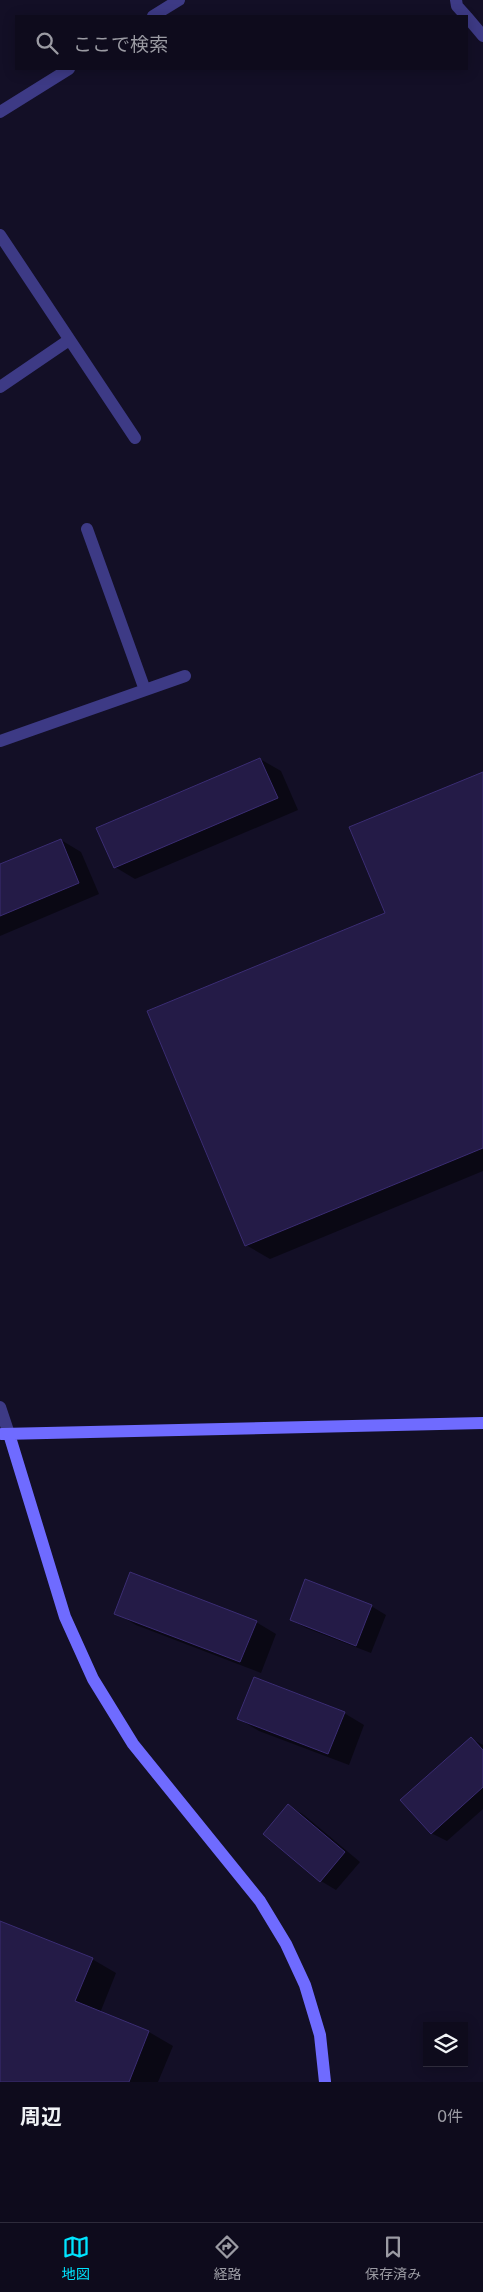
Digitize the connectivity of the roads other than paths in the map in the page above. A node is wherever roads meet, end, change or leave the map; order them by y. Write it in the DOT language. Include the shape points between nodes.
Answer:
graph roads {
  1 [pos="179,0"];
  2 [pos="456,0"];
  3 [pos="155,15"];
  4 [pos="464,15"];
  5 [pos="468,19"];
  6 [pos="483,36"];
  7 [pos="67,70"];
  8 [pos="0,112"];
  9 [pos="0,235"];
  10 [pos="69,340"];
  11 [pos="0,386"];
  12 [pos="135,438"];
  13 [pos="86,529"];
  14 [pos="185,676"];
  15 [pos="144,690"];
  16 [pos="0,742"];
  17 [pos="0,1407"];
  18 [pos="483,1423"];
  19 [pos="4,1434"];
  20 [pos="326,2082"];
  1 -- 3 [label="street"];
  2 -- 4 [label="street"];
  5 -- 6 [label="street"];
  7 -- 8 [label="street"];
  9 -- 10 [label="street"];
  10 -- 11 [label="street"];
  10 -- 12 [label="street"];
  13 -- 15 [label="street"];
  14 -- 15 [label="street"];
  15 -- 16 [label="street"];
  17 -- 19 [label="street"];
  18 -- 19 [label="street"];
  19 -- 20 [label="street" via="65,1616 93,1680 133,1744 260,1901 286,1944 306,1985 320,2035"];
}
